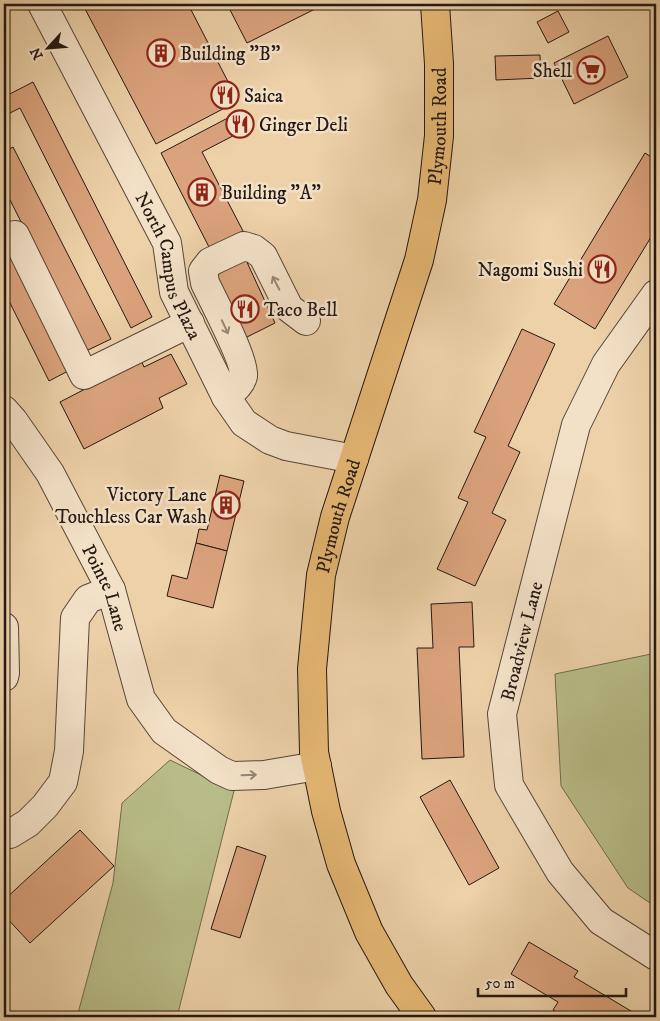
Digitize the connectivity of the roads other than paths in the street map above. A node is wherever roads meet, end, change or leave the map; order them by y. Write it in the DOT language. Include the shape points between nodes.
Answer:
graph roads {
  1 [pos="42,4"];
  2 [pos="436,4"];
  3 [pos="15,235"];
  4 [pos="656,294"];
  5 [pos="306,321"];
  6 [pos="190,323"];
  7 [pos="226,397"];
  8 [pos="4,410"];
  9 [pos="354,459"];
  10 [pos="111,590"];
  11 [pos="4,627"];
  12 [pos="4,677"];
  13 [pos="315,759"];
  14 [pos="4,835"];
  15 [pos="656,956"];
  16 [pos="422,1017"];
  1 -- 6 [label="street, North Campus Plaza" via="167,243 174,292"];
  2 -- 9 [label="main road, Plymouth Road" via="439,136 432,200 419,260"];
  3 -- 6 [label="street" via="84,374"];
  4 -- 15 [label="street, Broadview Lane" via="606,364 576,425 502,714 510,785 560,872 601,921"];
  5 -- 7 [label="street, one-way" via="289,308 262,256 254,249 244,246 210,262 202,271 205,283 244,374 241,383"];
  6 -- 7 [label="street, North Campus Plaza"];
  7 -- 9 [label="street, North Campus Plaza" via="244,423 270,440"];
  8 -- 10 [label="street, Pointe Lane" via="50,473"];
  9 -- 13 [label="main road, Plymouth Road" via="320,575 312,669"];
  10 -- 13 [label="street, Pointe Lane" via="141,699 164,732 232,776 264,775"];
  10 -- 14 [label="street" via="88,599 75,618 69,751 63,782 28,823"];
  11 -- 12 [label="street"];
  13 -- 16 [label="main road, Plymouth Road" via="329,820 353,895 378,948"];
}
